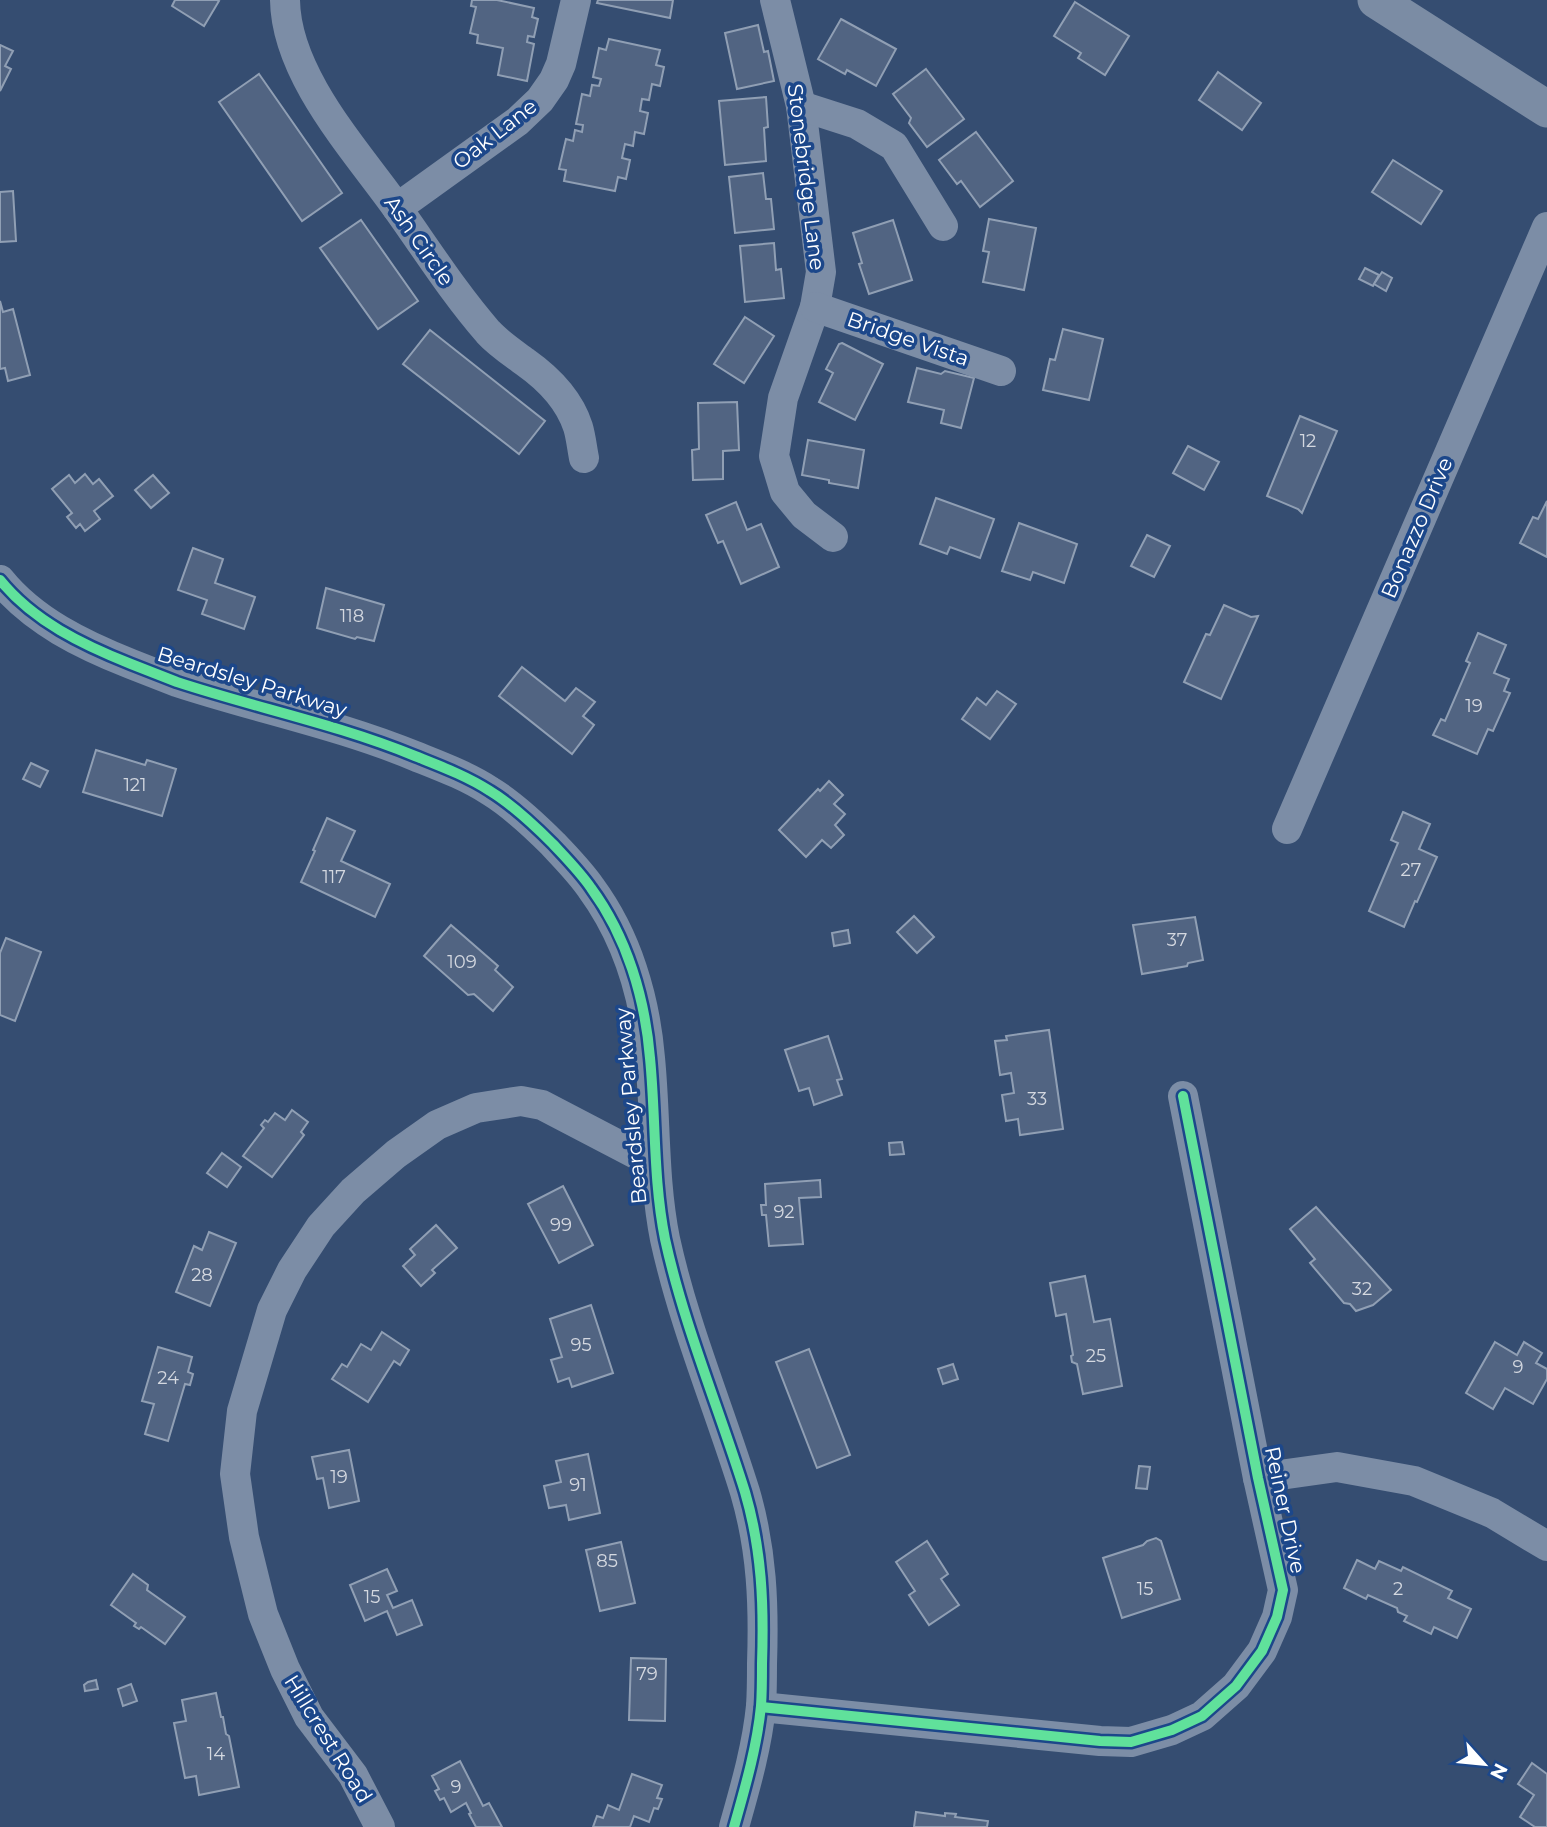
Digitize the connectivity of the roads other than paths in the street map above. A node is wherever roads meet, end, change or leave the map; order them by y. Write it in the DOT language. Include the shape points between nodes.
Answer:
graph roads {
  1 [pos="285,0"];
  2 [pos="576,0"];
  3 [pos="775,0"];
  4 [pos="1376,0"];
  5 [pos="801,106"];
  6 [pos="1547,109"];
  7 [pos="397,208"];
  8 [pos="943,226"];
  9 [pos="1547,227"];
  10 [pos="815,307"];
  11 [pos="1002,370"];
  12 [pos="584,458"];
  13 [pos="833,537"];
  14 [pos="0,580"];
  15 [pos="1287,829"];
  16 [pos="1182,1096"];
  17 [pos="655,1164"];
  18 [pos="1258,1478"];
  19 [pos="1547,1546"];
  20 [pos="761,1707"];
  21 [pos="380,1827"];
  22 [pos="734,1827"];
  1 -- 7 [label="street, Ash Circle" via="285,19 305,75"];
  2 -- 7 [label="street, Oak Lane" via="561,64 540,100"];
  3 -- 5 [label="street, Stonebridge Lane"];
  4 -- 6 [label="main road"];
  5 -- 8 [label="street" via="857,124 894,146"];
  5 -- 10 [label="street, Stonebridge Lane" via="821,272"];
  7 -- 12 [label="street, Ash Circle" via="491,335 564,396 578,427"];
  9 -- 15 [label="street, Bonazzo Drive"];
  10 -- 11 [label="street, Bridge Vista"];
  10 -- 13 [label="street, Stonebridge Lane" via="783,398 774,456 785,492 804,515"];
  14 -- 17 [label="street, Beardsley Parkway" via="43,620 98,651 177,681 387,744 489,790 532,823 591,887 628,958 640,992 650,1055"];
  16 -- 18 [label="street, Reiner Drive"];
  17 -- 20 [label="street, Beardsley Parkway" via="666,1242 691,1335 746,1495 757,1544 763,1595"];
  17 -- 21 [label="street, Hillcrest Road" via="542,1105 521,1101 476,1108 437,1125 353,1191 321,1226 272,1310 242,1411 235,1474 244,1537 263,1614 285,1669 309,1717 353,1775"];
  18 -- 19 [label="street" via="1337,1467 1414,1481 1492,1513"];
  18 -- 20 [label="street, Reiner Drive" via="1283,1590 1277,1617 1262,1651 1236,1686 1202,1716 1131,1742"];
  20 -- 22 [label="street, Beardsley Parkway"];
}
